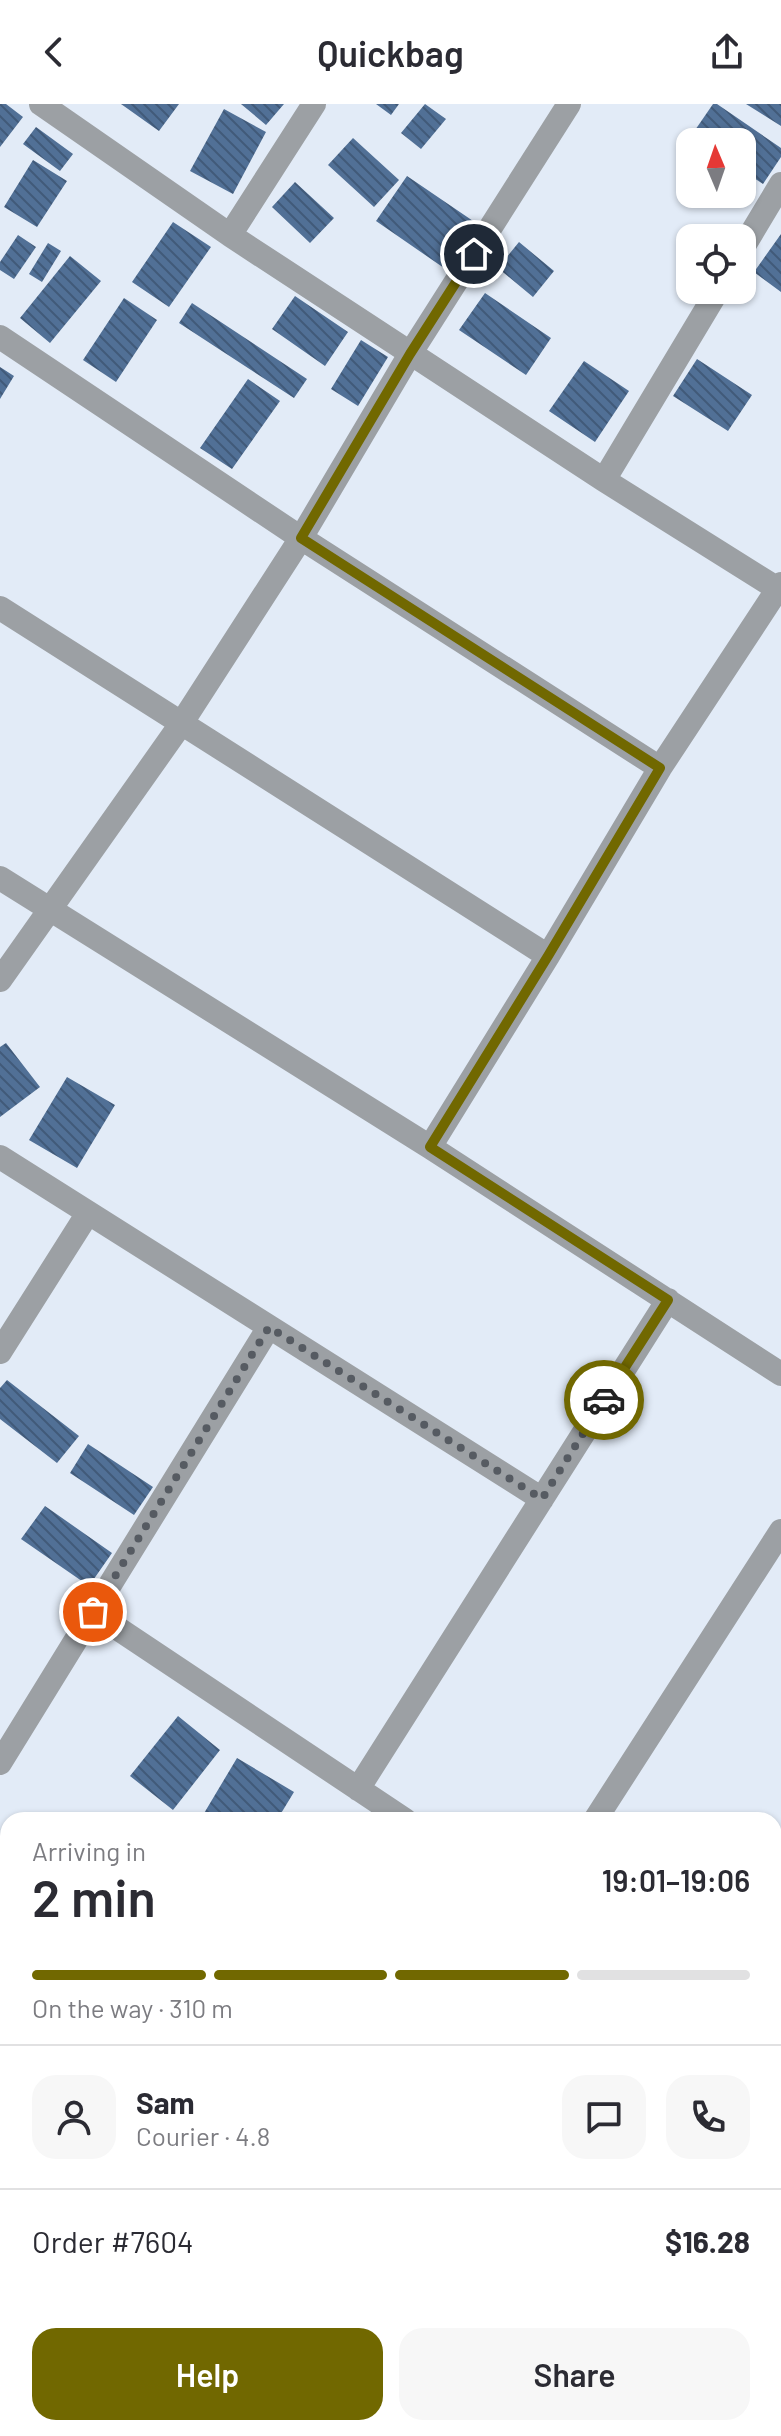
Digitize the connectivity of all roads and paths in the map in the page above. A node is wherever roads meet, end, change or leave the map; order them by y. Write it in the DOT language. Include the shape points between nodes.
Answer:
graph roads {
  1 [pos="41,104"];
  2 [pos="314,104"];
  3 [pos="569,104"];
  4 [pos="781,184"];
  5 [pos="756,226"];
  6 [pos="230,235"];
  7 [pos="710,304"];
  8 [pos="0,337"];
  9 [pos="410,354"];
  10 [pos="604,480"];
  11 [pos="301,538"];
  12 [pos="780,588"];
  13 [pos="0,608"];
  14 [pos="181,724"];
  15 [pos="660,768"];
  16 [pos="0,878"];
  17 [pos="49,910"];
  18 [pos="548,956"];
  19 [pos="0,980"];
  20 [pos="430,1147"];
  21 [pos="0,1157"];
  22 [pos="88,1213"];
  23 [pos="668,1300"];
  24 [pos="269,1327"];
  25 [pos="0,1352"];
  26 [pos="781,1374"];
  27 [pos="542,1499"];
  28 [pos="781,1531"];
  29 [pos="93,1612"];
  30 [pos="0,1763"];
  31 [pos="358,1789"];
  32 [pos="393,1812"];
  33 [pos="600,1812"];
  1 -- 6 [label="street"];
  2 -- 6 [label="street"];
  3 -- 9 [label="street"];
  4 -- 5 [label="street"];
  6 -- 9 [label="street"];
  7 -- 10 [label="street"];
  8 -- 11 [label="street"];
  9 -- 10 [label="street"];
  9 -- 11 [label="street"];
  10 -- 12 [label="street"];
  11 -- 14 [label="street"];
  11 -- 15 [label="street"];
  12 -- 15 [label="street"];
  13 -- 14 [label="street"];
  14 -- 17 [label="street"];
  14 -- 18 [label="street"];
  15 -- 18 [label="street"];
  16 -- 17 [label="street"];
  17 -- 19 [label="street"];
  17 -- 20 [label="street"];
  18 -- 20 [label="street"];
  20 -- 23 [label="street"];
  21 -- 22 [label="street"];
  22 -- 24 [label="street"];
  22 -- 25 [label="street"];
  23 -- 26 [label="street"];
  23 -- 27 [label="street"];
  24 -- 27 [label="street"];
  24 -- 29 [label="street"];
  27 -- 31 [label="street"];
  28 -- 33 [label="street"];
  29 -- 30 [label="street"];
  29 -- 31 [label="street"];
  31 -- 32 [label="street"];
}
